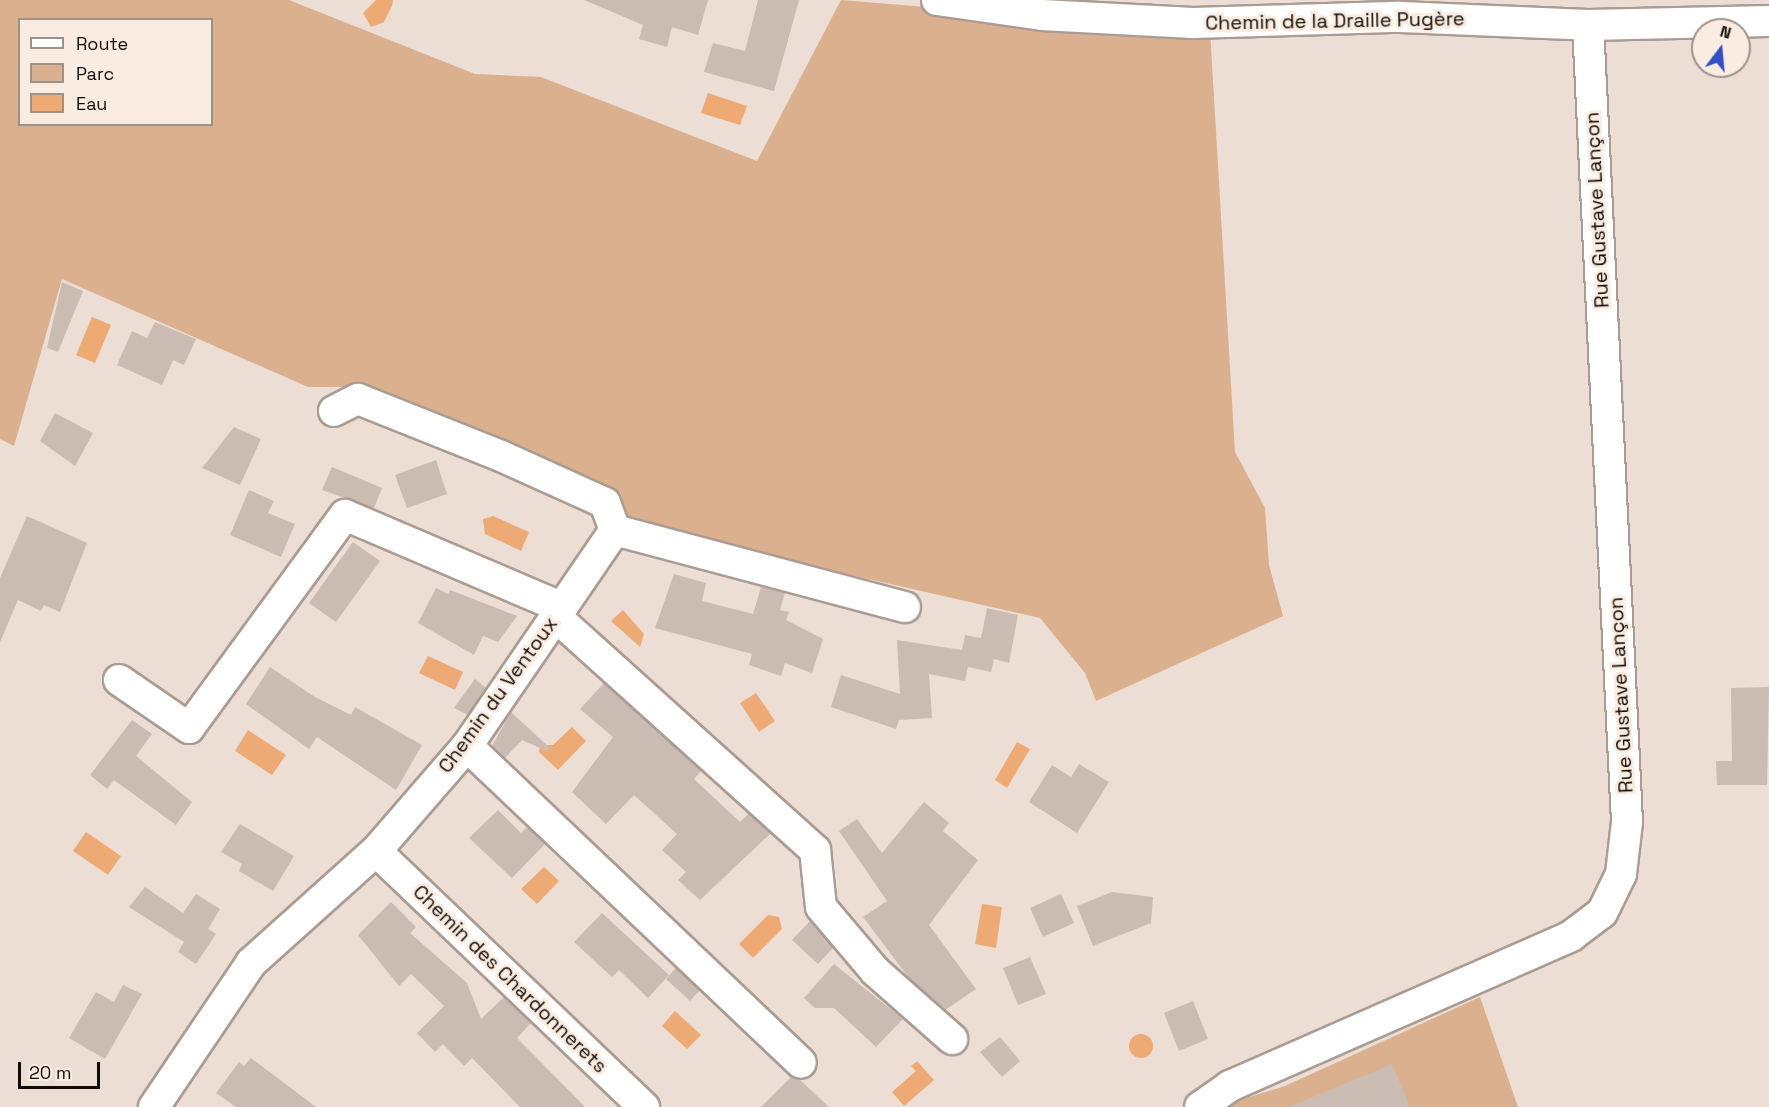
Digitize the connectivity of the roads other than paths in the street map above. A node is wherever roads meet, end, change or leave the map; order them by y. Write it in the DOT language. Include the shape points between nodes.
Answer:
graph roads {
  1 [pos="937,0"];
  2 [pos="1769,21"];
  3 [pos="1588,25"];
  4 [pos="334,411"];
  5 [pos="615,530"];
  6 [pos="905,607"];
  7 [pos="558,612"];
  8 [pos="119,680"];
  9 [pos="467,746"];
  10 [pos="376,851"];
  11 [pos="952,1039"];
  12 [pos="801,1063"];
  13 [pos="154,1107"];
  14 [pos="644,1107"];
  15 [pos="1200,1107"];
  1 -- 3 [label="street, Chemin de la Draille Pugère" via="1042,15 1193,23 1400,17"];
  2 -- 3 [label="street, Chemin de la Draille Pugère"];
  3 -- 15 [label="street, Rue Gustave Lançon" via="1627,822 1621,874 1602,913 1571,936 1230,1086"];
  4 -- 5 [label="street" via="358,399 501,456 605,503"];
  5 -- 6 [label="street"];
  5 -- 7 [label="street, Chemin du Ventoux"];
  7 -- 8 [label="street" via="345,515 189,728"];
  7 -- 9 [label="street, Chemin du Ventoux"];
  7 -- 11 [label="street" via="815,850 821,907 875,970"];
  9 -- 10 [label="street, Chemin du Ventoux"];
  9 -- 12 [label="street"];
  10 -- 13 [label="street, Chemin du Ventoux" via="251,963"];
  10 -- 14 [label="street, Chemin des Chardonnerets"];
}
